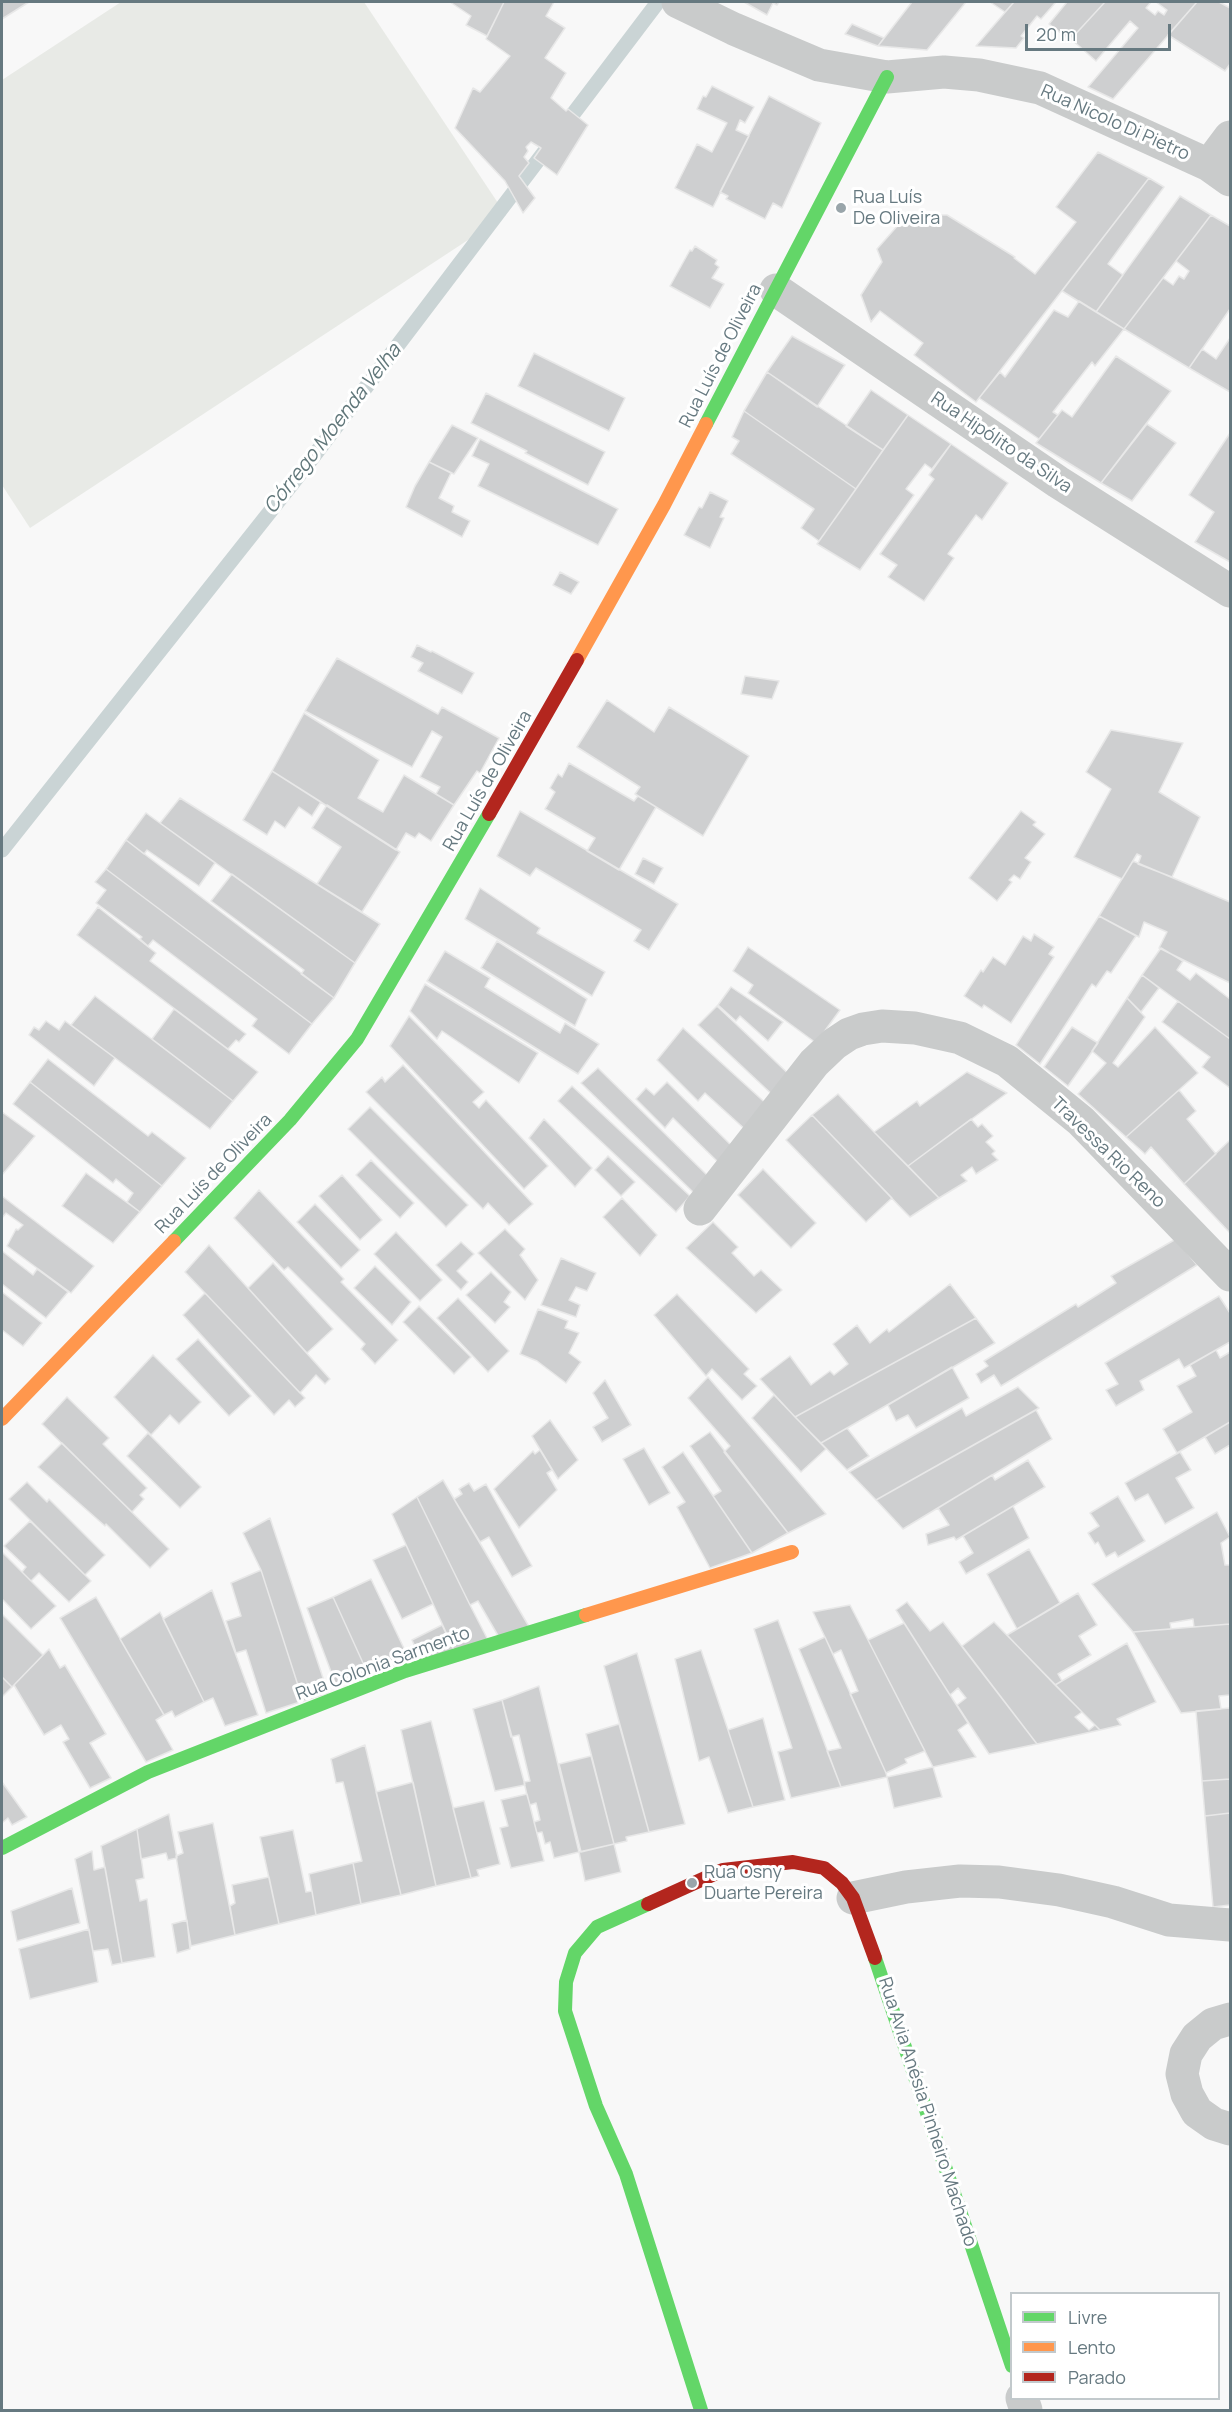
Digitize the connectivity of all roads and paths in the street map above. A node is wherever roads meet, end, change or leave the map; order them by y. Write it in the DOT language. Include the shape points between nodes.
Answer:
graph roads {
  1 [pos="678,2"];
  2 [pos="887,77"];
  3 [pos="1230,137"];
  4 [pos="1220,173"];
  5 [pos="776,290"];
  6 [pos="1230,591"];
  7 [pos="700,1209"];
  8 [pos="1230,1275"];
  9 [pos="2,1419"];
  10 [pos="792,1552"];
  11 [pos="2,1848"];
  12 [pos="853,1898"];
  13 [pos="1230,1925"];
  14 [pos="1230,2019"];
  15 [pos="1230,2128"];
  16 [pos="1010,2363"];
  17 [pos="701,2410"];
  1 -- 2 [label="street, Rua Nicolo Di Pietro" via="819,64"];
  2 -- 4 [label="street, Rua Nicolo Di Pietro" via="944,72 1040,88"];
  2 -- 5 [label="street, Rua Luís de Oliveira"];
  3 -- 4 [label="street"];
  5 -- 6 [label="street, Rua Hipólito da Silva" via="1058,482"];
  5 -- 9 [label="street, Rua Luís de Oliveira" via="664,505 573,668 357,1039 290,1120"];
  7 -- 8 [label="street, Travessa Rio Reno" via="814,1063 834,1044 863,1029 915,1028 960,1038 1007,1061 1081,1120"];
  10 -- 11 [label="street, Rua Colonia Sarmento" via="405,1671 148,1773"];
  12 -- 13 [label="street" via="960,1881 999,1882 1113,1902 1169,1920"];
  12 -- 16 [label="street, Rua Avia Anésia Pinheiro Machado"];
  12 -- 17 [label="street, Rua Avia Anésia Pinheiro Machado" via="824,1868 793,1862 723,1870 597,1926 575,1953 566,1982 565,2011 596,2106 626,2174"];
  14 -- 15 [label="street" via="1213,2024 1197,2037 1186,2054 1182,2074 1186,2094 1197,2112 1214,2124"];
}
